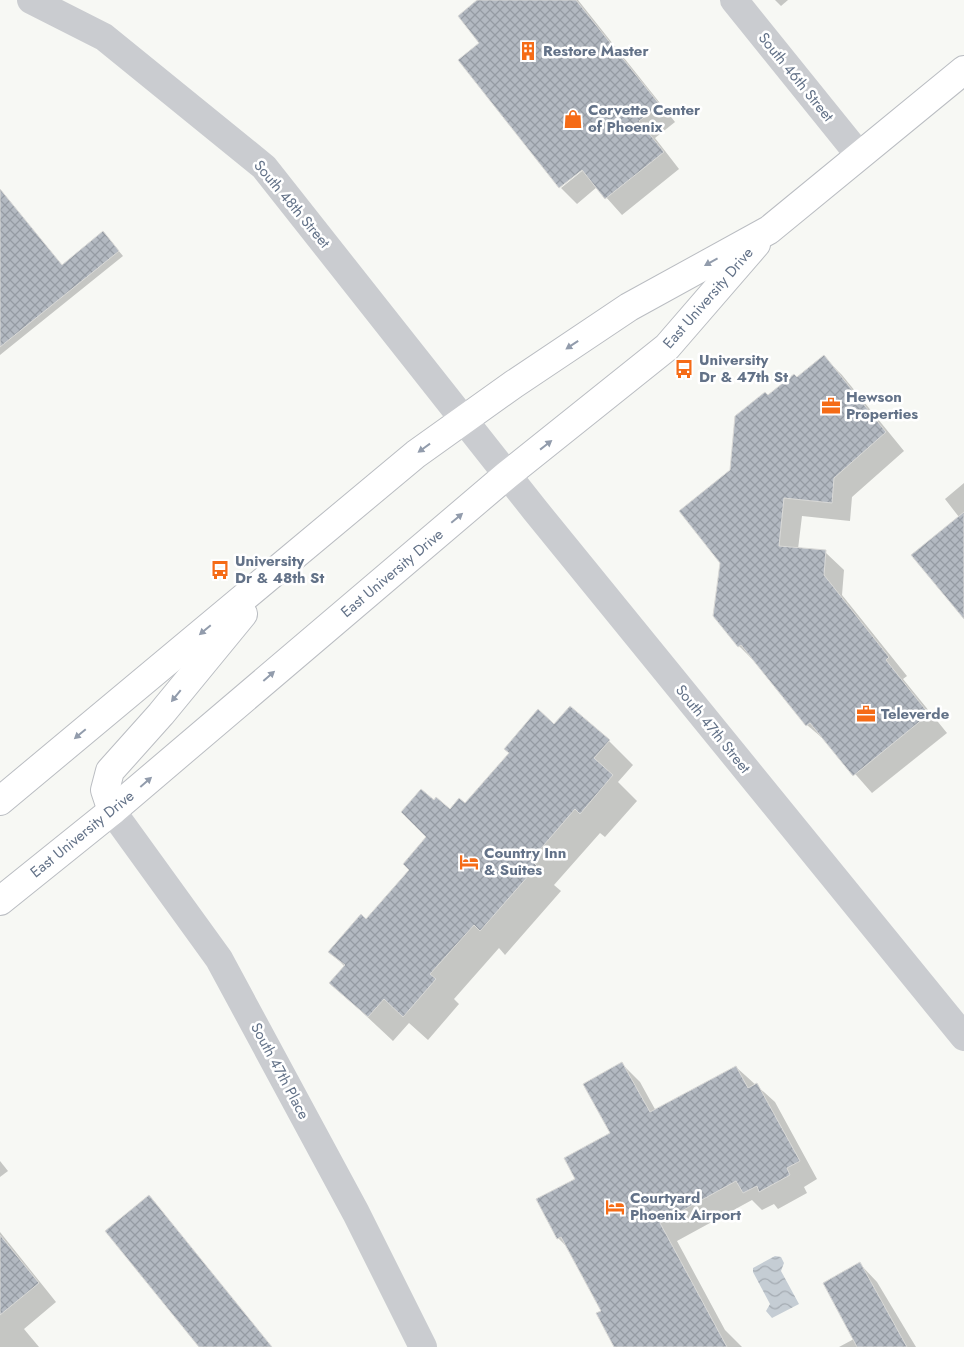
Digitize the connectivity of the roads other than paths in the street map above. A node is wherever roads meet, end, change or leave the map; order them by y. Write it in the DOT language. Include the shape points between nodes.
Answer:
graph roads {
  1 [pos="31,0"];
  2 [pos="734,0"];
  3 [pos="964,70"];
  4 [pos="859,155"];
  5 [pos="769,230"];
  6 [pos="463,419"];
  7 [pos="507,475"];
  8 [pos="285,563"];
  9 [pos="0,801"];
  10 [pos="112,811"];
  11 [pos="0,902"];
  12 [pos="964,1037"];
  13 [pos="423,1347"];
  1 -- 6 [label="street, South 48th Street" via="104,36 264,167"];
  2 -- 4 [label="street, South 46th Street"];
  3 -- 4 [label="main road, East University Drive"];
  4 -- 5 [label="main road, East University Drive"];
  5 -- 6 [label="main road, East University Drive, one-way" via="628,307"];
  7 -- 5 [label="main road, East University Drive, one-way" via="667,347"];
  6 -- 7 [label="street, South 47th Street"];
  6 -- 8 [label="main road, East University Drive, one-way"];
  10 -- 7 [label="main road, East University Drive, one-way"];
  7 -- 12 [label="street, South 47th Street"];
  8 -- 9 [label="main road, East University Drive, one-way"];
  8 -- 10 [label="main road, one-way" via="110,771 105,790"];
  10 -- 11 [label="main road, East University Drive"];
  10 -- 13 [label="street, South 47th Place" via="219,958 356,1213"];
}
